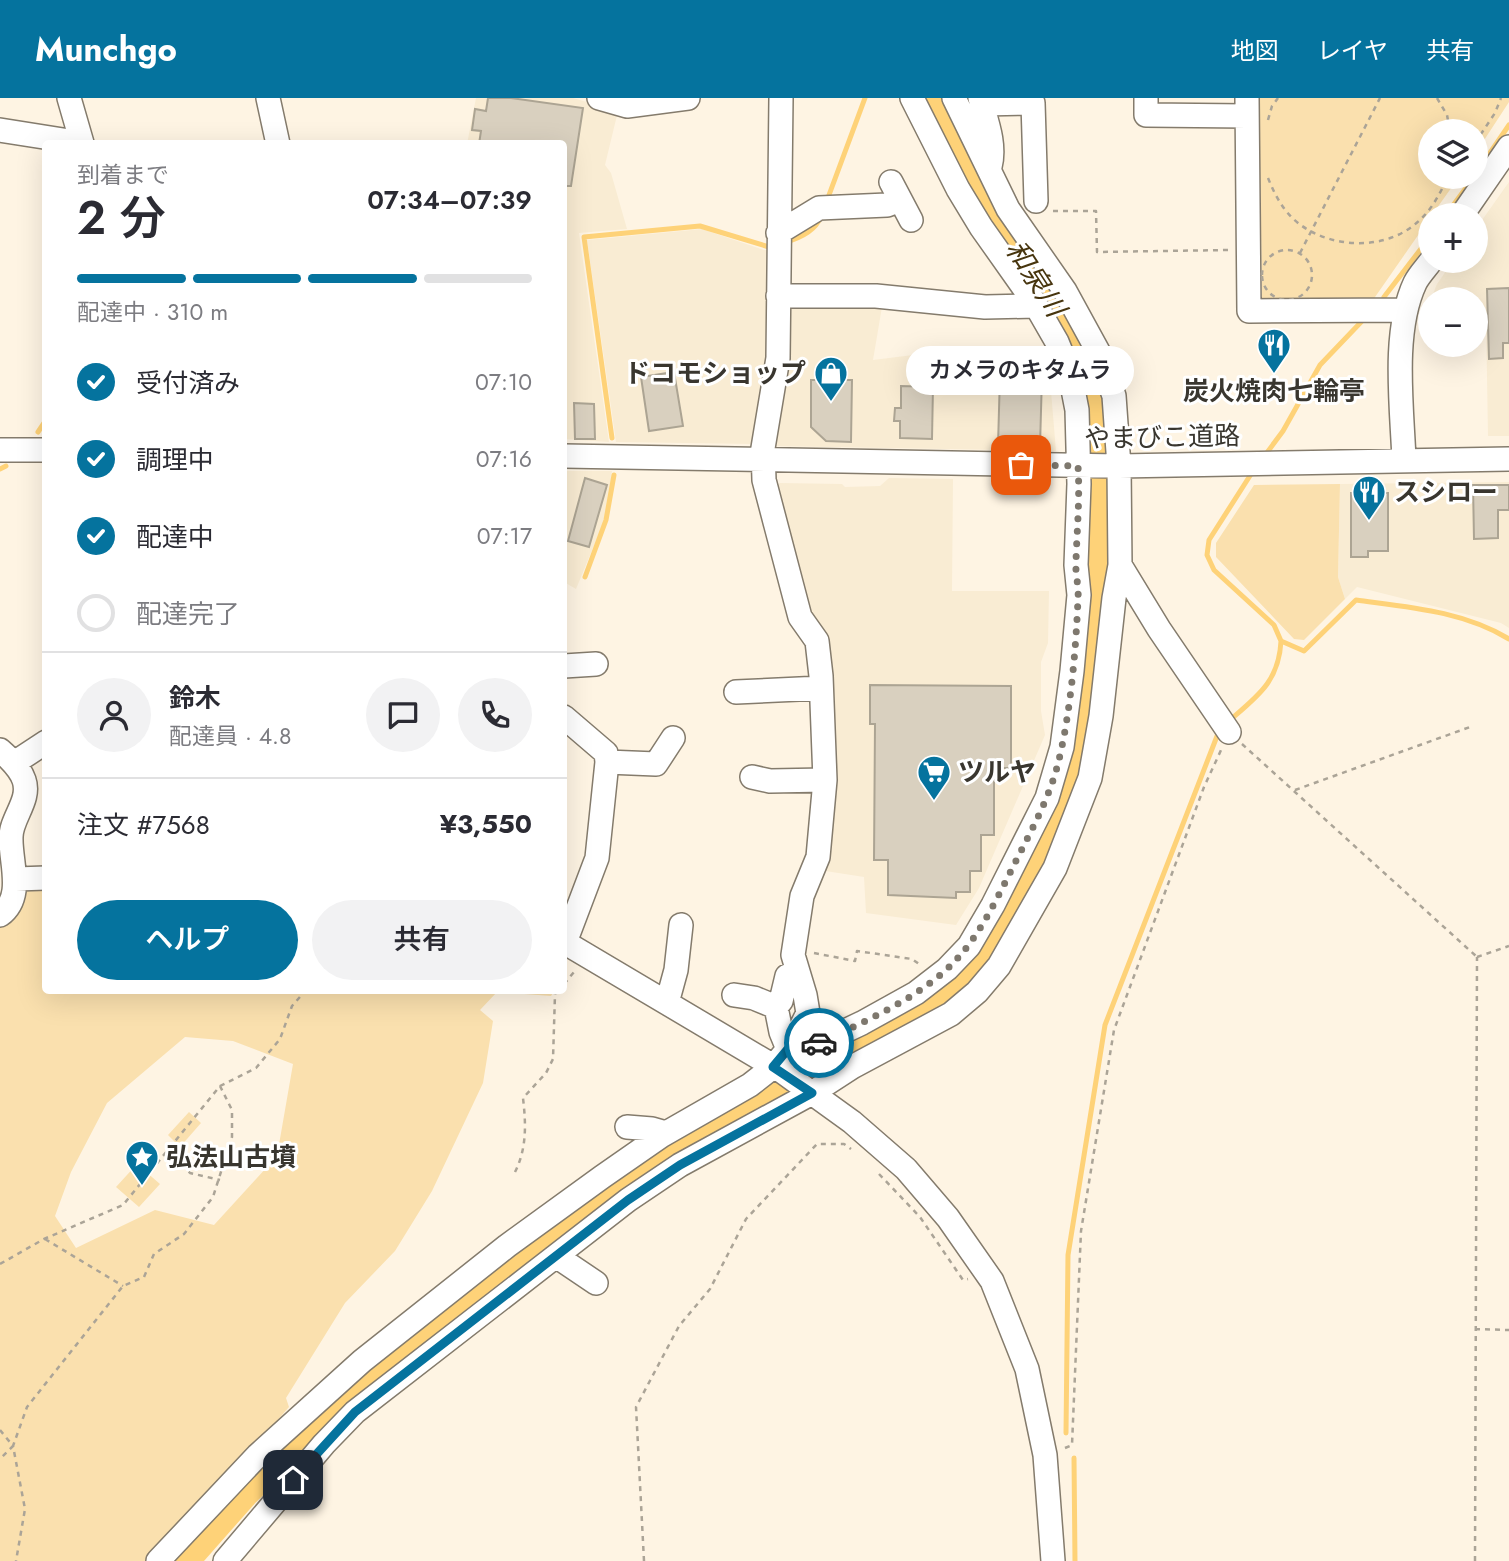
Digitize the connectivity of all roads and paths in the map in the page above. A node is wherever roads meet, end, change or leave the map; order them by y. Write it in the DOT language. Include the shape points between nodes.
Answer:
graph roads {
  1 [pos="69,98"];
  2 [pos="268,98"];
  3 [pos="599,98"];
  4 [pos="688,98"];
  5 [pos="781,98"];
  6 [pos="912,98"];
  7 [pos="954,98"];
  8 [pos="1146,98"];
  9 [pos="1278,98"];
  10 [pos="1381,98"];
  11 [pos="1437,98"];
  12 [pos="1501,98"];
  13 [pos="981,101"];
  14 [pos="627,102"];
  15 [pos="1253,113"];
  16 [pos="1448,119"];
  17 [pos="1488,124"];
  18 [pos="0,130"];
  19 [pos="59,140"];
  20 [pos="81,140"];
  21 [pos="277,140"];
  22 [pos="1509,147"];
  23 [pos="1265,169"];
  24 [pos="988,171"];
  25 [pos="1442,189"];
  26 [pos="901,200"];
  27 [pos="1470,203"];
  28 [pos="1040,206"];
  29 [pos="1312,231"];
  30 [pos="778,233"];
  31 [pos="1249,250"];
  32 [pos="1300,253"];
  33 [pos="1422,273"];
  34 [pos="778,296"];
  35 [pos="1036,306"];
  36 [pos="1406,310"];
  37 [pos="0,450"];
  38 [pos="42,450"];
  39 [pos="567,456"];
  40 [pos="1509,459"];
  41 [pos="762,460"];
  42 [pos="1404,460"];
  43 [pos="1080,466"];
  44 [pos="1115,466"];
  45 [pos="1120,565"];
  46 [pos="596,664"];
  47 [pos="567,666"];
  48 [pos="821,688"];
  49 [pos="736,692"];
  50 [pos="567,720"];
  51 [pos="1470,727"];
  52 [pos="1229,732"];
  53 [pos="673,738"];
  54 [pos="42,744"];
  55 [pos="7,757"];
  56 [pos="607,762"];
  57 [pos="752,777"];
  58 [pos="825,780"];
  59 [pos="1294,790"];
  60 [pos="36,793"];
  61 [pos="5,838"];
  62 [pos="16,878"];
  63 [pos="42,878"];
  64 [pos="3,908"];
  65 [pos="681,925"];
  66 [pos="567,935"];
  67 [pos="567,942"];
  68 [pos="1509,946"];
  69 [pos="794,949"];
  70 [pos="1477,957"];
  71 [pos="924,967"];
  72 [pos="787,976"];
  73 [pos="302,994"];
  74 [pos="555,994"];
  75 [pos="734,995"];
  76 [pos="667,1003"];
  77 [pos="776,1007"];
  78 [pos="791,1046"];
  79 [pos="777,1068"];
  80 [pos="220,1086"];
  81 [pos="808,1089"];
  82 [pos="628,1127"];
  83 [pos="666,1133"];
  84 [pos="168,1150"];
  85 [pos="852,1150"];
  86 [pos="515,1172"];
  87 [pos="878,1172"];
  88 [pos="220,1180"];
  89 [pos="44,1239"];
  90 [pos="556,1256"];
  91 [pos="0,1264"];
  92 [pos="989,1277"];
  93 [pos="596,1283"];
  94 [pos="123,1286"];
  95 [pos="1475,1329"];
  96 [pos="1509,1330"];
  97 [pos="0,1430"];
  98 [pos="13,1446"];
  99 [pos="1045,1455"];
  100 [pos="0,1460"];
  101 [pos="16,1561"];
  102 [pos="158,1561"];
  103 [pos="225,1561"];
  104 [pos="644,1561"];
  105 [pos="1053,1561"];
  106 [pos="1475,1561"];
  1 -- 20 [label="street"];
  2 -- 21 [label="street"];
  3 -- 14 [label="street"];
  4 -- 14 [label="street"];
  5 -- 30 [label="street"];
  6 -- 35 [label="street" via="981,227"];
  7 -- 24 [label="street"];
  8 -- 15 [label="street" via="1146,115"];
  9 -- 15 [label="path" via="1272,106"];
  10 -- 29 [label="path"];
  11 -- 16 [label="path"];
  12 -- 17 [label="path"];
  13 -- 24 [label="street" via="990,134"];
  13 -- 28 [label="street" via="1033,103 1043,146"];
  15 -- 31 [label="street"];
  18 -- 19 [label="street"];
  22 -- 27 [label="street"];
  23 -- 29 [label="path" via="1276,198 1297,222"];
  24 -- 44 [label="street" via="1100,355 1114,396"];
  25 -- 29 [label="path" via="1413,226 1385,240 1355,244"];
  26 -- 30 [label="street" via="887,205 820,208"];
  28 -- 31 [label="path" via="1096,211 1097,252"];
  29 -- 32 [label="path"];
  30 -- 34 [label="street"];
  31 -- 36 [label="street" via="1249,311"];
  32 -- 32 [label="path" via="1278,251 1265,262 1262,279 1271,294 1290,300 1301,296 1310,284 1312,269"];
  33 -- 36 [label="street"];
  34 -- 35 [label="street" via="876,296 985,307"];
  34 -- 41 [label="street" via="778,358"];
  35 -- 43 [label="street" via="1058,342 1070,374"];
  36 -- 42 [label="street" via="1401,337"];
  37 -- 38 [label="street"];
  39 -- 41 [label="street, やまびこ道路"];
  40 -- 42 [label="street, やまびこ道路"];
  41 -- 43 [label="street, やまびこ道路"];
  41 -- 48 [label="street" via="800,617 817,642"];
  42 -- 44 [label="street, やまびこ道路"];
  43 -- 44 [label="street, やまびこ道路"];
  43 -- 78 [label="street" via="1079,595 1073,659 1062,747 1047,798 993,905 969,946 947,969 916,993 851,1028 807,1049"];
  44 -- 45 [label="street"];
  45 -- 52 [label="street"];
  45 -- 81 [label="street" via="1090,778 1055,868 999,966 951,1014"];
  46 -- 47 [label="street"];
  48 -- 49 [label="street"];
  48 -- 58 [label="street"];
  50 -- 56 [label="street" via="607,753"];
  51 -- 59 [label="path"];
  52 -- 59 [label="path"];
  52 -- 99 [label="path" via="1114,1030 1081,1231 1072,1445"];
  53 -- 56 [label="street" via="656,764"];
  54 -- 55 [label="street"];
  55 -- 60 [label="street"];
  56 -- 66 [label="street" via="597,858"];
  57 -- 58 [label="street"];
  58 -- 69 [label="street" via="818,858 802,896"];
  59 -- 70 [label="path"];
  60 -- 61 [label="street"];
  61 -- 62 [label="street"];
  62 -- 63 [label="street"];
  62 -- 64 [label="street"];
  65 -- 76 [label="street"];
  67 -- 76 [label="street"];
  68 -- 70 [label="path"];
  69 -- 71 [label="path" via="855,961 857,951 912,959"];
  69 -- 78 [label="street" via="808,1013"];
  70 -- 95 [label="path"];
  72 -- 77 [label="street"];
  73 -- 80 [label="path" via="292,1006 280,1039 256,1068"];
  74 -- 86 [label="path" via="552,1059 546,1073 523,1098 526,1130"];
  75 -- 77 [label="street"];
  76 -- 79 [label="street"];
  77 -- 78 [label="street" via="781,1032"];
  78 -- 79 [label="street"];
  79 -- 81 [label="street"];
  79 -- 83 [label="street"];
  80 -- 84 [label="path"];
  80 -- 88 [label="path" via="232,1110 232,1137"];
  81 -- 90 [label="street" via="680,1165"];
  81 -- 92 [label="street" via="906,1169"];
  82 -- 83 [label="street"];
  83 -- 102 [label="street" via="507,1246 362,1362 258,1455"];
  84 -- 88 [label="path" via="190,1173"];
  84 -- 89 [label="path" via="123,1205"];
  85 -- 104 [label="path" via="844,1144 817,1144 746,1219 710,1289 679,1326 636,1407"];
  87 -- 92 [label="path" via="920,1217 963,1280"];
  88 -- 94 [label="path" via="213,1197 184,1234 154,1254 144,1277"];
  89 -- 91 [label="path"];
  89 -- 94 [label="path"];
  90 -- 93 [label="street"];
  90 -- 103 [label="street" via="355,1412"];
  92 -- 99 [label="street" via="1027,1369"];
  94 -- 98 [label="path" via="27,1407"];
  95 -- 96 [label="path"];
  95 -- 106 [label="path"];
  97 -- 98 [label="path"];
  98 -- 100 [label="path"];
  98 -- 101 [label="path" via="25,1509"];
  99 -- 105 [label="street"];
}
